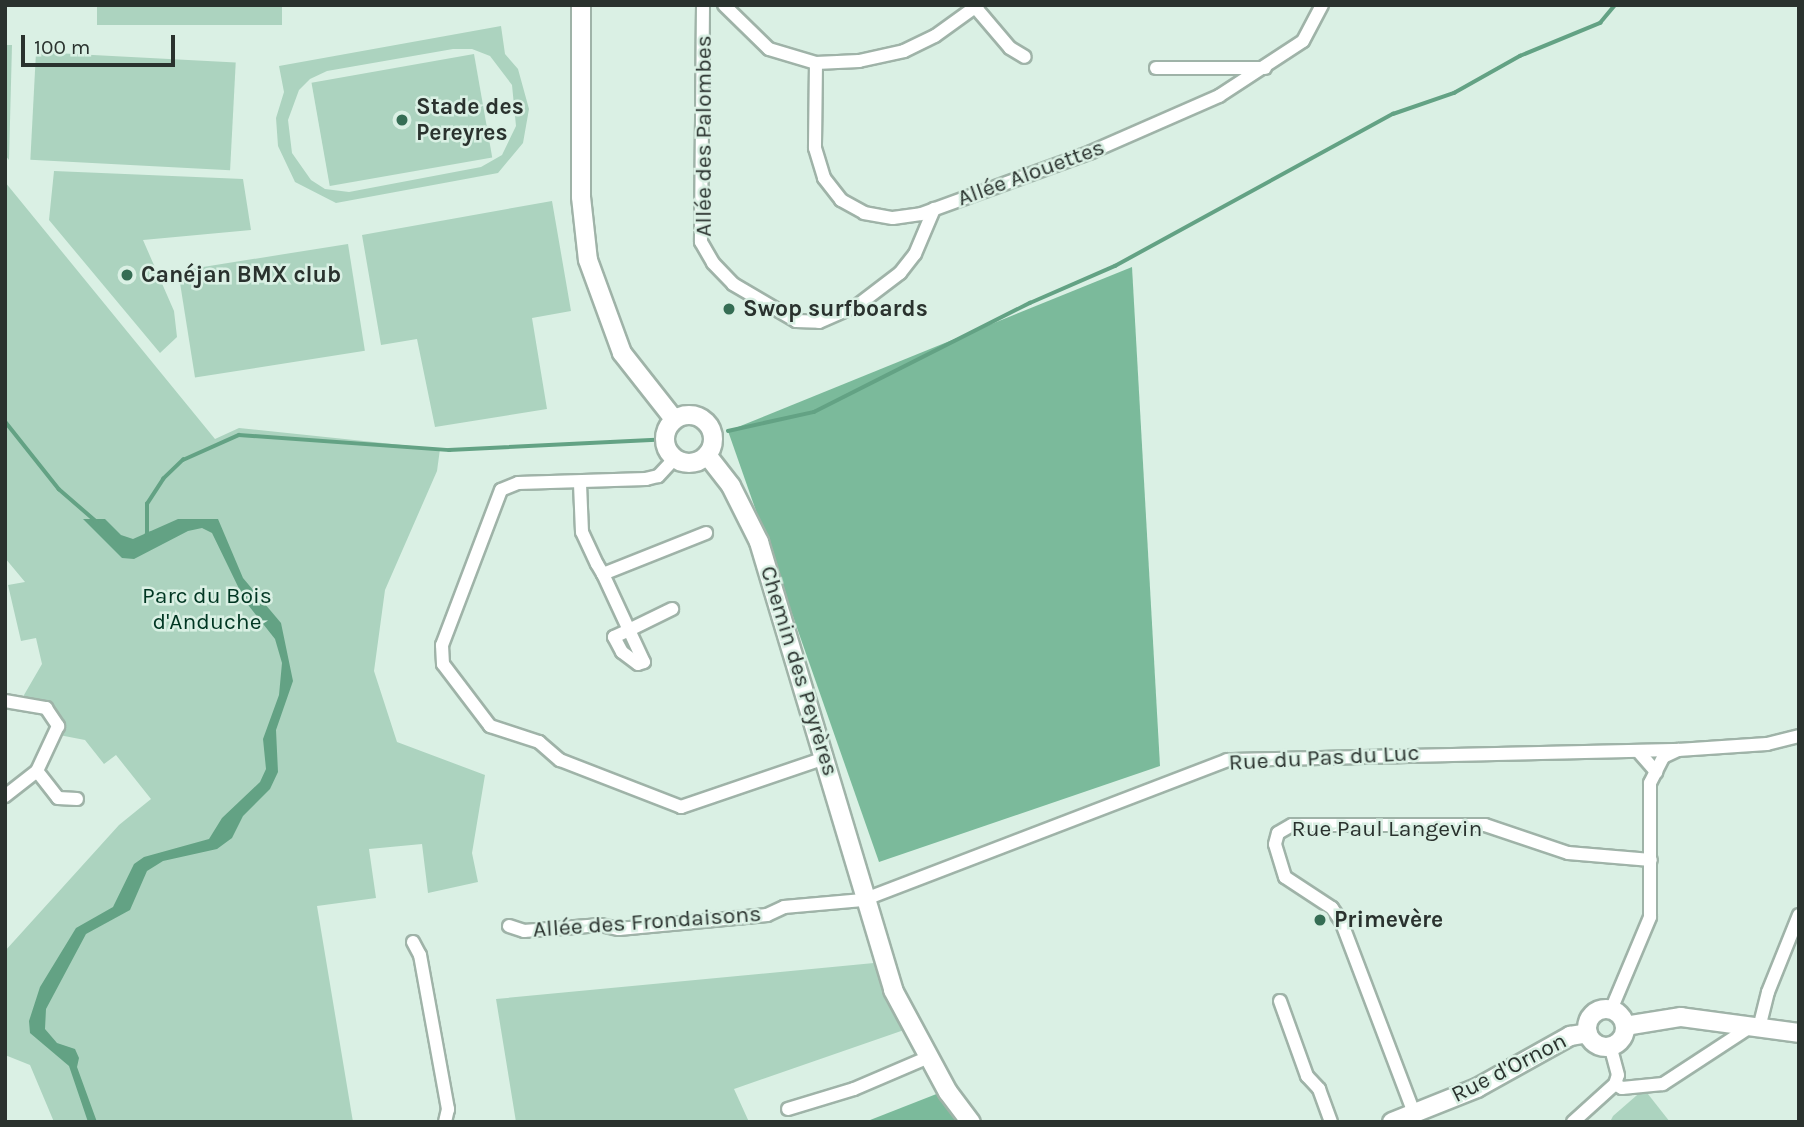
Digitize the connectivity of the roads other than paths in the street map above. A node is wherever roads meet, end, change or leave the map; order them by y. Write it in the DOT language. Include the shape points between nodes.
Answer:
graph roads {
  1 [pos="581,5"];
  2 [pos="703,5"];
  3 [pos="724,5"];
  4 [pos="1322,5"];
  5 [pos="977,7"];
  6 [pos="1025,57"];
  7 [pos="816,63"];
  8 [pos="1156,68"];
  9 [pos="1265,68"];
  10 [pos="934,209"];
  11 [pos="674,419"];
  12 [pos="707,455"];
  13 [pos="675,458"];
  14 [pos="580,484"];
  15 [pos="706,533"];
  16 [pos="603,574"];
  17 [pos="672,610"];
  18 [pos="5,701"];
  19 [pos="1799,736"];
  20 [pos="1678,750"];
  21 [pos="1638,751"];
  22 [pos="825,758"];
  23 [pos="37,771"];
  24 [pos="1656,772"];
  25 [pos="5,796"];
  26 [pos="77,799"];
  27 [pos="1651,860"];
  28 [pos="868,897"];
  29 [pos="1799,915"];
  30 [pos="509,926"];
  31 [pos="413,942"];
  32 [pos="1280,1001"];
  33 [pos="1611,1010"];
  34 [pos="1625,1026"];
  35 [pos="1754,1027"];
  36 [pos="1588,1033"];
  37 [pos="1799,1033"];
  38 [pos="1610,1046"];
  39 [pos="929,1057"];
  40 [pos="1615,1084"];
  41 [pos="788,1109"];
  42 [pos="1414,1113"];
  43 [pos="445,1122"];
  44 [pos="971,1122"];
  45 [pos="1331,1122"];
  46 [pos="1392,1122"];
  47 [pos="1573,1122"];
  1 -- 11 [label="street" via="581,197 588,260 622,352"];
  2 -- 10 [label="street, Allée des Palombes" via="701,242 733,284 796,321 819,322 858,305 901,273 915,254"];
  3 -- 7 [label="street" via="769,48"];
  4 -- 9 [label="street, Allée Alouettes" via="1303,41"];
  5 -- 6 [label="street" via="1010,48"];
  5 -- 7 [label="street" via="904,51 859,61"];
  7 -- 10 [label="street, Allée Alouettes" via="815,148 824,177 841,200 864,213 893,218"];
  8 -- 9 [label="street"];
  9 -- 10 [label="street, Allée Alouettes" via="1162,124"];
  11 -- 12 [label="street" via="689,414 710,426 714,440"];
  11 -- 13 [label="street" via="665,439"];
  12 -- 13 [label="street" via="688,463"];
  12 -- 22 [label="street, Chemin des Peyrères" via="741,503 760,542"];
  13 -- 14 [label="street" via="658,476"];
  14 -- 16 [label="street" via="582,532"];
  14 -- 22 [label="street" via="518,483 495,496 441,651 443,664 485,722 539,742 560,760 681,807"];
  15 -- 16 [label="street"];
  16 -- 17 [label="street" via="629,630"];
  18 -- 23 [label="street" via="38,705 56,719 54,739"];
  19 -- 20 [label="street, Rue du Pas du Luc" via="1768,744"];
  20 -- 21 [label="street, Rue du Pas du Luc"];
  20 -- 24 [label="street" via="1663,757"];
  21 -- 24 [label="street"];
  21 -- 28 [label="street, Rue du Pas du Luc" via="1227,760 999,851"];
  22 -- 28 [label="street, Chemin des Peyrères"];
  23 -- 25 [label="street"];
  23 -- 26 [label="street" via="58,798"];
  24 -- 27 [label="street" via="1649,796"];
  27 -- 33 [label="street" via="1650,918"];
  27 -- 42 [label="street, Rue Paul Langevin" via="1568,853 1485,825 1292,825 1278,833 1275,844 1285,877 1332,908 1341,921"];
  28 -- 30 [label="street, Allée des Frondaisons" via="784,907 767,915 619,929 601,925 524,932"];
  28 -- 39 [label="street, Chemin des Peyrères" via="893,990"];
  29 -- 35 [label="street"];
  31 -- 43 [label="street" via="420,956 448,1109"];
  32 -- 45 [label="street" via="1307,1076 1319,1089"];
  33 -- 34 [label="street"];
  33 -- 36 [label="street" via="1595,1013"];
  34 -- 35 [label="street" via="1681,1017"];
  34 -- 38 [label="street" via="1623,1037"];
  35 -- 37 [label="street"];
  35 -- 40 [label="street" via="1663,1084 1622,1088"];
  36 -- 38 [label="street" via="1596,1044"];
  36 -- 42 [label="street, Rue d'Ornon" via="1570,1036 1488,1083"];
  38 -- 40 [label="street" via="1618,1075"];
  39 -- 41 [label="street" via="854,1089"];
  39 -- 44 [label="street, Chemin des Peyrères"];
  40 -- 47 [label="street"];
  42 -- 46 [label="street, Rue d'Ornon"];
}
